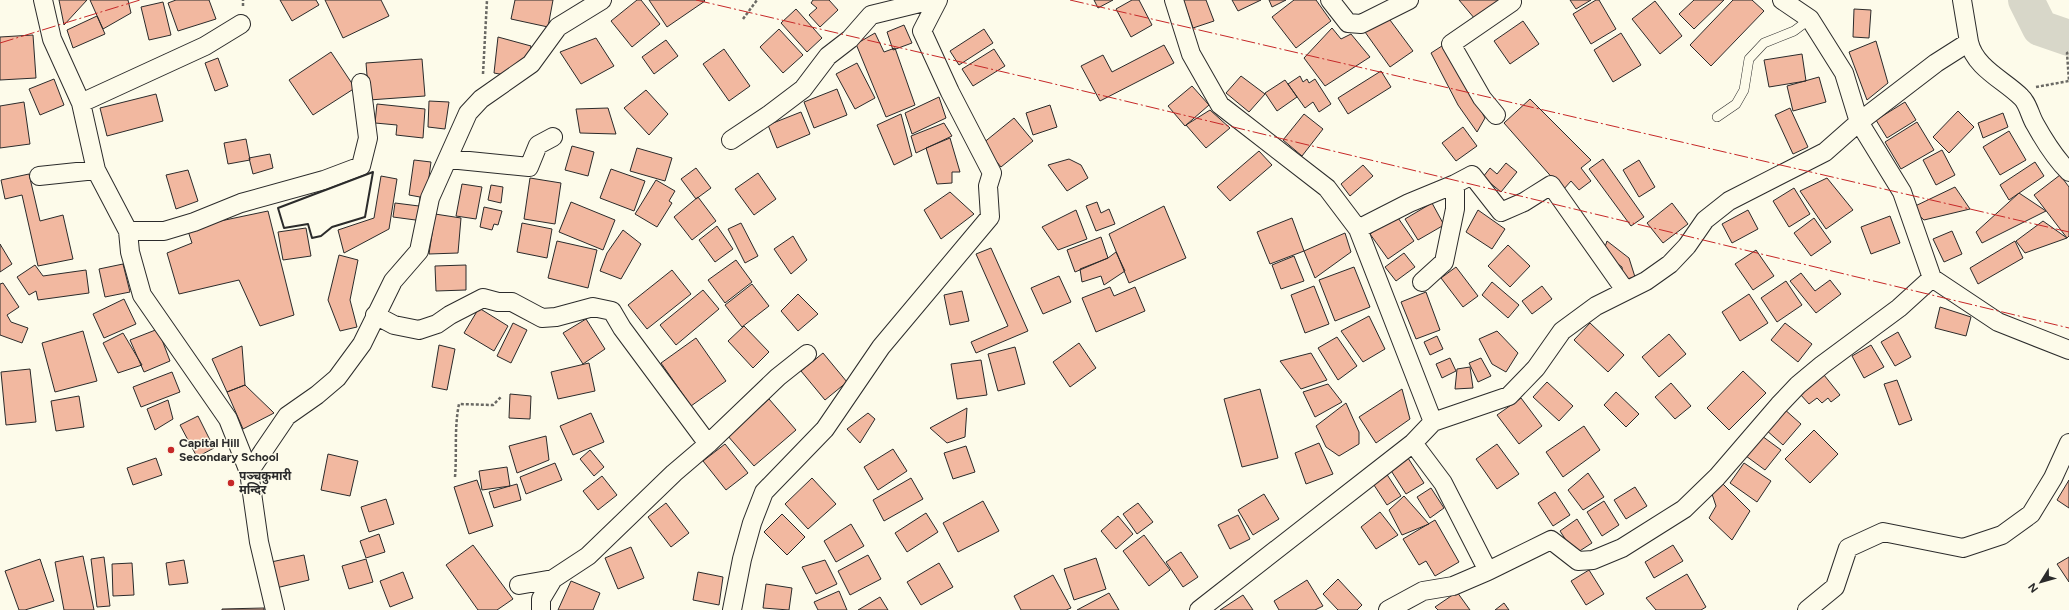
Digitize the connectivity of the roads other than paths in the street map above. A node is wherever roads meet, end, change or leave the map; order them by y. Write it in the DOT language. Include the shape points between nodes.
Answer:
graph roads {
  1 [pos="43,0"];
  2 [pos="602,0"];
  3 [pos="932,0"];
  4 [pos="938,0"];
  5 [pos="1174,0"];
  6 [pos="1330,0"];
  7 [pos="1409,0"];
  8 [pos="1782,0"];
  9 [pos="1962,0"];
  10 [pos="1513,1"];
  11 [pos="1810,19"];
  12 [pos="241,24"];
  13 [pos="1969,42"];
  14 [pos="361,83"];
  15 [pos="81,103"];
  16 [pos="1496,115"];
  17 [pos="1717,117"];
  18 [pos="1859,122"];
  19 [pos="554,137"];
  20 [pos="731,140"];
  21 [pos="449,158"];
  22 [pos="96,170"];
  23 [pos="2069,172"];
  24 [pos="39,176"];
  25 [pos="1455,184"];
  26 [pos="1358,229"];
  27 [pos="128,231"];
  28 [pos="1932,278"];
  29 [pos="1422,282"];
  30 [pos="1625,290"];
  31 [pos="375,315"];
  32 [pos="2069,350"];
  33 [pos="807,354"];
  34 [pos="1433,422"];
  35 [pos="1413,443"];
  36 [pos="2069,443"];
  37 [pos="708,444"];
  38 [pos="249,472"];
  39 [pos="1488,571"];
  40 [pos="553,579"];
  41 [pos="520,585"];
  42 [pos="275,610"];
  43 [pos="541,610"];
  44 [pos="732,610"];
  45 [pos="1199,610"];
  46 [pos="1388,610"];
  47 [pos="1807,610"];
  1 -- 15 [label="street" via="52,39"];
  2 -- 21 [label="street" via="558,27 531,64 482,99 468,113"];
  3 -- 20 [label="street" via="871,15 850,39 828,56 803,89"];
  4 -- 44 [label="street" via="922,31 992,173 988,186 990,217 881,347 825,429 764,492 750,531"];
  5 -- 26 [label="street" via="1192,54 1220,105 1327,188"];
  6 -- 7 [label="street" via="1348,24 1361,24"];
  8 -- 11 [label="street"];
  9 -- 13 [label="street"];
  10 -- 16 [label="street" via="1451,44 1482,98"];
  11 -- 17 [label="lane" via="1794,31 1764,43 1749,59 1744,90 1736,104"];
  11 -- 18 [label="street" via="1844,73"];
  12 -- 15 [label="street" via="206,46"];
  13 -- 18 [label="street" via="1936,63"];
  13 -- 23 [label="street" via="1971,49 1991,74 2022,98 2052,152"];
  14 -- 27 [label="street" via="368,138 361,166 324,180 241,203 194,222 164,230"];
  15 -- 22 [label="street"];
  18 -- 28 [label="street" via="1902,192"];
  18 -- 30 [label="street" via="1825,152 1729,201 1705,220 1687,246 1670,264 1646,281"];
  19 -- 21 [label="street" via="538,146 529,167"];
  21 -- 31 [label="street" via="430,198 419,251 393,281"];
  22 -- 24 [label="street"];
  22 -- 27 [label="street"];
  25 -- 26 [label="street" via="1409,203"];
  25 -- 29 [label="street" via="1455,209 1444,262"];
  25 -- 30 [label="street" via="1472,175 1501,212 1524,202 1551,185"];
  26 -- 34 [label="street"];
  27 -- 38 [label="street" via="130,252 142,295 228,419"];
  28 -- 32 [label="street" via="1998,322"];
  28 -- 39 [label="street" via="1899,308 1798,385 1717,477 1684,509 1622,548 1593,560 1578,561 1551,540"];
  30 -- 34 [label="street" via="1596,306 1562,331 1536,368 1509,396"];
  31 -- 37 [label="street" via="394,325 419,330 437,324 483,298 512,302 542,318 593,307 612,311"];
  31 -- 38 [label="street" via="362,344 338,378 287,416"];
  33 -- 37 [label="street" via="778,377"];
  34 -- 35 [label="street"];
  35 -- 39 [label="street" via="1443,483"];
  35 -- 45 [label="street"];
  36 -- 47 [label="street" via="2053,478 2031,514 2002,535 1963,548 1883,532 1848,548 1835,587"];
  37 -- 40 [label="street" via="674,472 588,556"];
  38 -- 42 [label="street" via="259,542"];
  39 -- 46 [label="street" via="1453,586 1423,591"];
  40 -- 41 [label="street"];
  40 -- 43 [label="street" via="541,599"];
}
